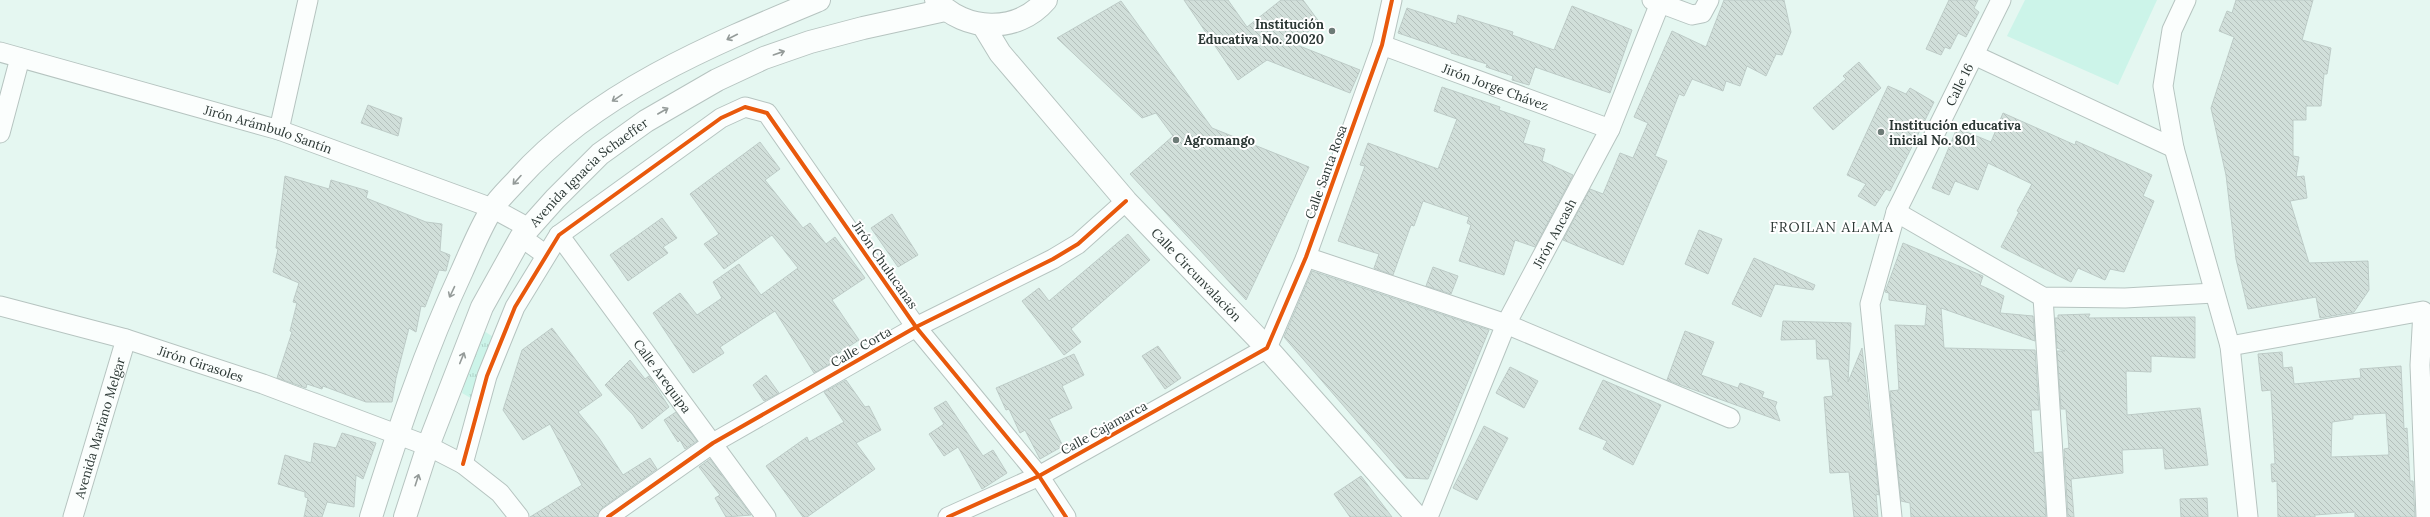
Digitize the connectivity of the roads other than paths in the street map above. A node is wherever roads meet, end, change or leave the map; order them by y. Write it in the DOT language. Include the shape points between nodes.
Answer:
graph roads {
  1 [pos="308,0"];
  2 [pos="819,0"];
  3 [pos="1046,0"];
  4 [pos="1392,0"];
  5 [pos="1708,0"];
  6 [pos="2001,0"];
  7 [pos="2186,0"];
  8 [pos="1656,2"];
  9 [pos="940,5"];
  10 [pos="983,25"];
  11 [pos="1382,46"];
  12 [pos="0,52"];
  13 [pos="1974,55"];
  14 [pos="20,58"];
  15 [pos="1610,129"];
  16 [pos="279,130"];
  17 [pos="0,134"];
  18 [pos="2174,148"];
  19 [pos="1126,202"];
  20 [pos="492,208"];
  21 [pos="1896,212"];
  22 [pos="525,232"];
  23 [pos="559,235"];
  24 [pos="546,255"];
  25 [pos="1306,256"];
  26 [pos="2214,293"];
  27 [pos="2043,297"];
  28 [pos="0,306"];
  29 [pos="1506,324"];
  30 [pos="916,327"];
  31 [pos="126,339"];
  32 [pos="2230,346"];
  33 [pos="1267,348"];
  34 [pos="1730,418"];
  35 [pos="397,435"];
  36 [pos="713,443"];
  37 [pos="428,446"];
  38 [pos="463,464"];
  39 [pos="1039,476"];
  40 [pos="73,517"];
  41 [pos="371,517"];
  42 [pos="405,517"];
  43 [pos="519,517"];
  44 [pos="608,517"];
  45 [pos="766,517"];
  46 [pos="948,517"];
  47 [pos="1066,517"];
  48 [pos="1417,517"];
  49 [pos="1428,517"];
  50 [pos="1892,517"];
  51 [pos="2057,517"];
  52 [pos="2248,517"];
  53 [pos="2426,517"];
  1 -- 16 [label="street"];
  2 -- 20 [label="main road, one-way" via="744,31 628,90 539,155"];
  3 -- 10 [label="main road" via="1028,16 1006,24"];
  4 -- 11 [label="street, Calle Santa Rosa"];
  5 -- 8 [label="street, Jirón Ancash" via="1702,13 1692,15"];
  6 -- 13 [label="street, Calle 16"];
  7 -- 18 [label="street" via="2172,30 2163,86"];
  8 -- 15 [label="street, Jirón Ancash"];
  9 -- 10 [label="main road" via="966,22"];
  22 -- 9 [label="main road, Avenida Ignacia Schaeffer, one-way" via="600,154 646,121 717,80 764,58 810,42"];
  10 -- 19 [label="main road, Calle Circunvalación" via="1000,52"];
  11 -- 15 [label="street, Jirón Jorge Chávez"];
  11 -- 25 [label="street, Calle Santa Rosa"];
  12 -- 14 [label="street, Jirón Arámbulo Santín"];
  13 -- 18 [label="street"];
  13 -- 21 [label="street, Calle 16"];
  14 -- 16 [label="street, Jirón Arámbulo Santín"];
  14 -- 17 [label="street"];
  15 -- 29 [label="street, Jirón Ancash"];
  16 -- 20 [label="street, Jirón Arámbulo Santín"];
  18 -- 26 [label="street"];
  19 -- 30 [label="street, Calle Corta" via="1078,244 1054,259"];
  19 -- 33 [label="main road, Calle Circunvalación"];
  20 -- 22 [label="street, Jirón Arámbulo Santín"];
  20 -- 35 [label="main road, one-way" via="448,301"];
  21 -- 27 [label="street"];
  21 -- 50 [label="street, Calle 16" via="1870,304"];
  22 -- 24 [label="street, Jirón Arámbulo Santín"];
  37 -- 22 [label="main road, Avenida Ignacia Schaeffer, one-way" via="482,307"];
  23 -- 24 [label="street"];
  23 -- 30 [label="street, Jirón Chulucanas" via="721,118 745,107 768,113"];
  23 -- 36 [label="street, Calle Arequipa"];
  24 -- 38 [label="street" via="515,307 489,369"];
  25 -- 29 [label="street"];
  25 -- 33 [label="street, Calle Santa Rosa"];
  26 -- 27 [label="street" via="2125,298"];
  26 -- 32 [label="street"];
  27 -- 51 [label="street"];
  28 -- 31 [label="street, Jirón Girasoles"];
  29 -- 34 [label="street"];
  29 -- 49 [label="street, Jirón Ancash"];
  30 -- 36 [label="street, Calle Corta"];
  30 -- 39 [label="street, Jirón Chulucanas"];
  31 -- 35 [label="street, Jirón Girasoles" via="263,384"];
  31 -- 40 [label="street, Avenida Mariano Melgar"];
  32 -- 52 [label="street"];
  32 -- 53 [label="street" via="2423,311 2420,365"];
  33 -- 39 [label="street, Calle Cajamarca"];
  33 -- 48 [label="main road, Calle Circunvalación"];
  35 -- 37 [label="street, Jirón Girasoles"];
  35 -- 41 [label="main road"];
  36 -- 44 [label="street, Calle Corta"];
  36 -- 45 [label="street, Calle Arequipa"];
  37 -- 38 [label="street, Jirón Girasoles"];
  42 -- 37 [label="main road, Avenida Ignacia Schaeffer, one-way"];
  38 -- 43 [label="street, Jirón Girasoles" via="500,493"];
  39 -- 46 [label="street, Calle Cajamarca"];
  39 -- 47 [label="street, Jirón Chulucanas"];
}
